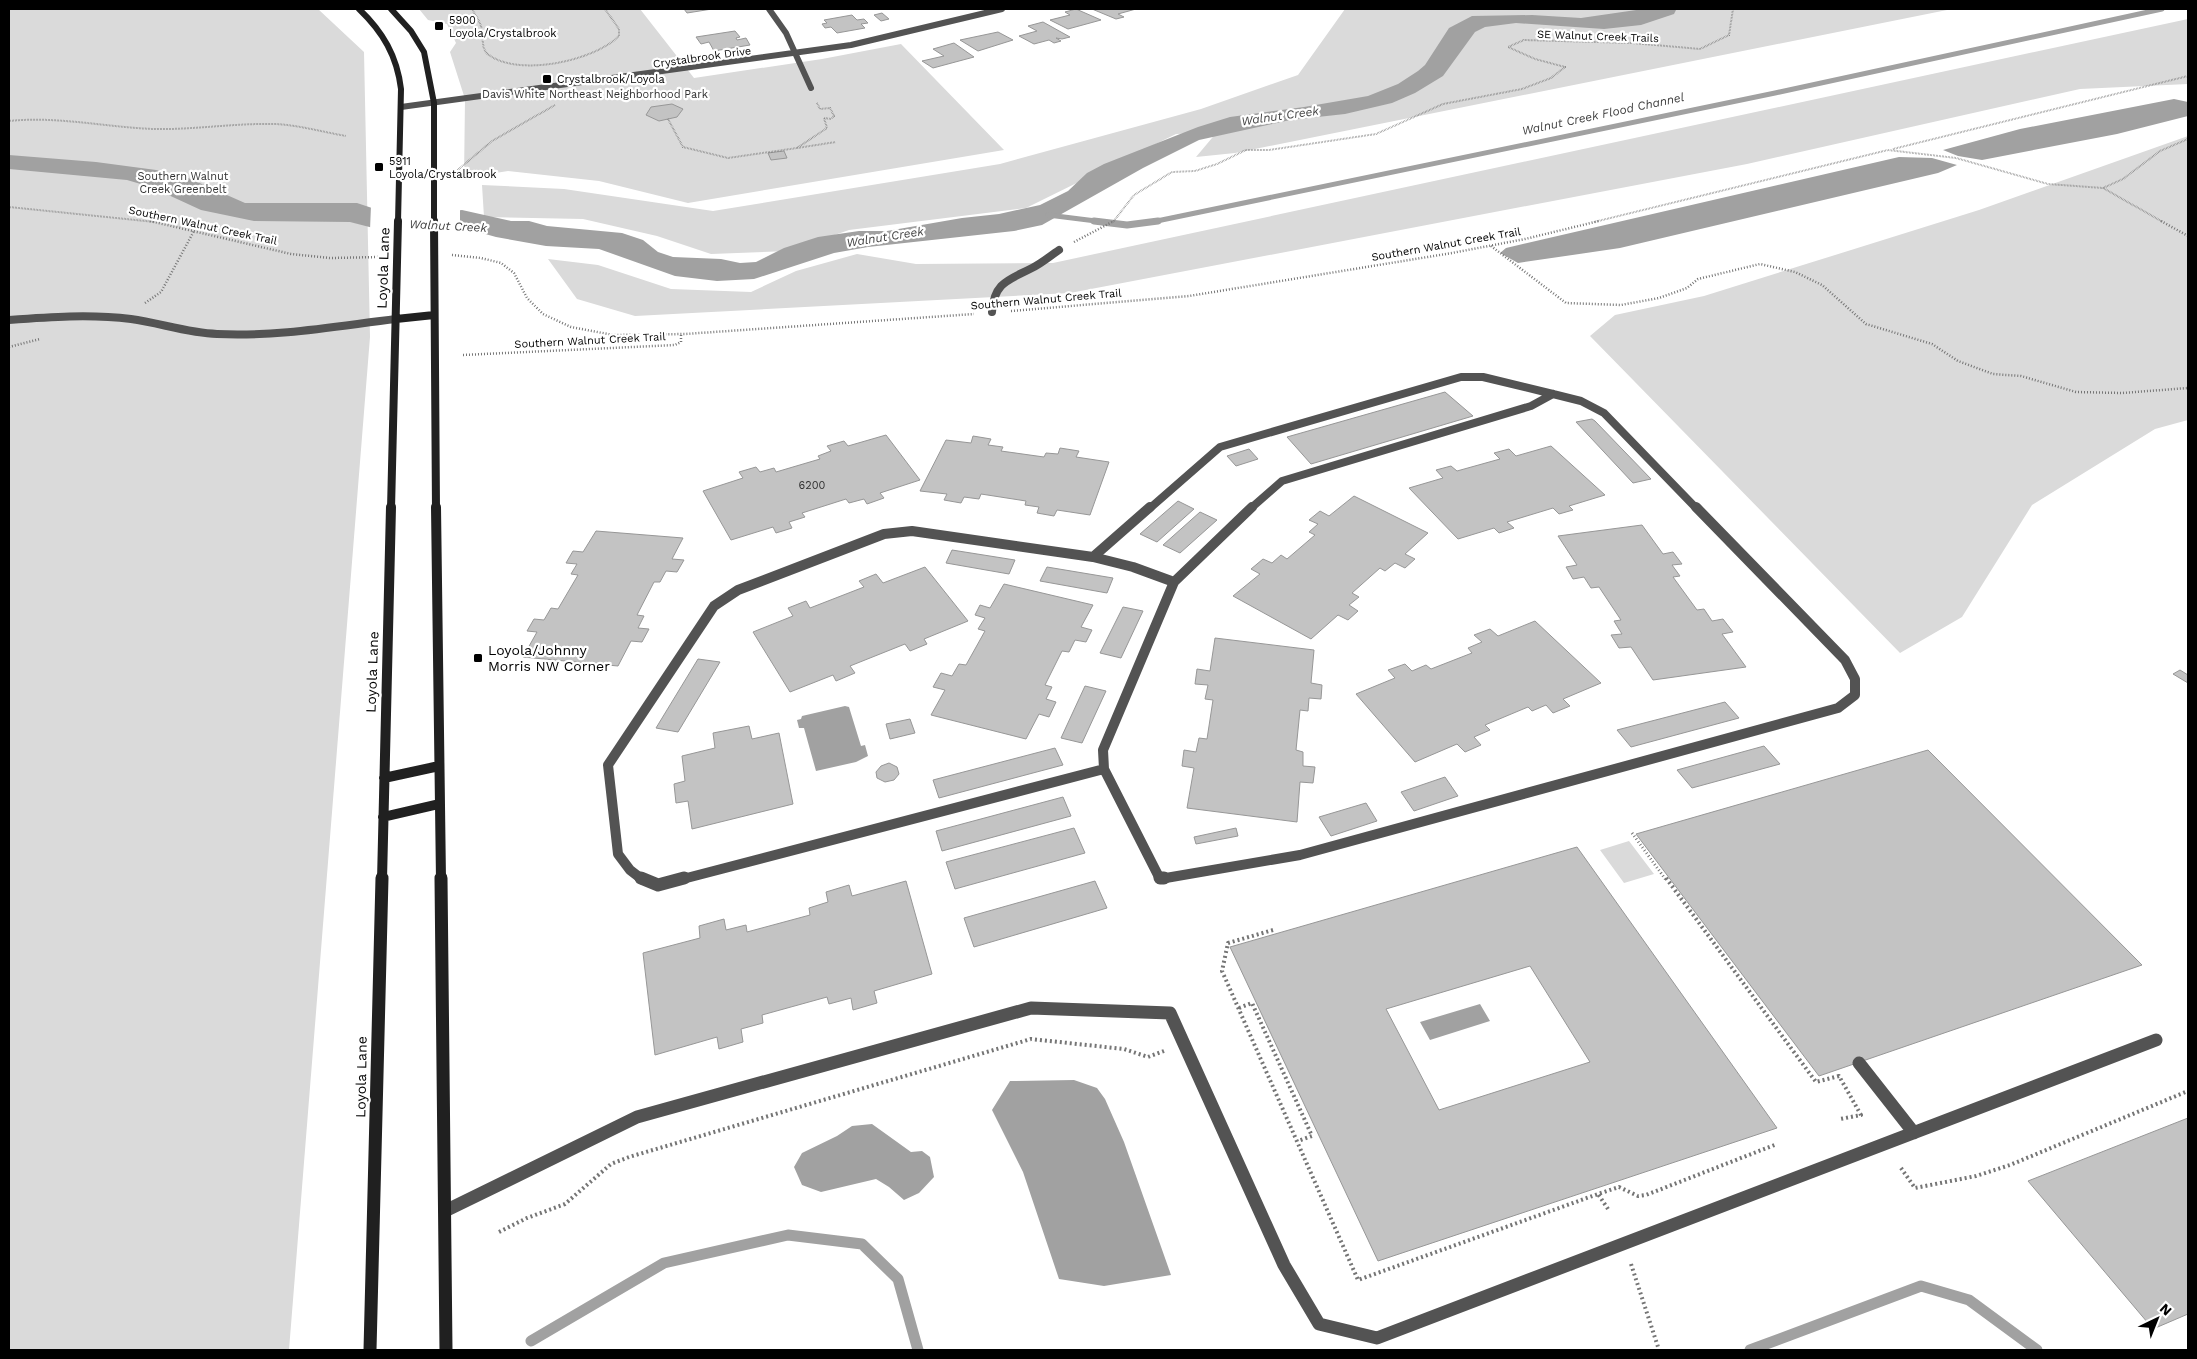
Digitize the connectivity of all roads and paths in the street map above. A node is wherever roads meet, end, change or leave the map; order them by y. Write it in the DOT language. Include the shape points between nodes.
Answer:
graph roads {
  1 [pos="359,9"];
  2 [pos="391,9"];
  3 [pos="472,9"];
  4 [pos="605,9"];
  5 [pos="769,9"];
  6 [pos="1002,9"];
  7 [pos="1733,9"];
  8 [pos="796,54"];
  9 [pos="2188,76"];
  10 [pos="811,88"];
  11 [pos="561,102"];
  12 [pos="434,103"];
  13 [pos="401,107"];
  14 [pos="668,119"];
  15 [pos="9,121"];
  16 [pos="346,136"];
  17 [pos="2188,139"];
  18 [pos="836,142"];
  19 [pos="797,148"];
  20 [pos="1888,150"];
  21 [pos="452,174"];
  22 [pos="2103,188"];
  23 [pos="9,207"];
  24 [pos="2188,236"];
  25 [pos="1491,246"];
  26 [pos="1059,250"];
  27 [pos="454,255"];
  28 [pos="364,257"];
  29 [pos="992,312"];
  30 [pos="434,315"];
  31 [pos="396,319"];
  32 [pos="9,320"];
  33 [pos="681,335"];
  34 [pos="463,356"];
  35 [pos="2188,388"];
  36 [pos="1554,394"];
  37 [pos="1093,557"];
  38 [pos="1174,582"];
  39 [pos="439,766"];
  40 [pos="1104,769"];
  41 [pos="384,778"];
  42 [pos="439,804"];
  43 [pos="383,817"];
  44 [pos="1632,833"];
  45 [pos="1274,930"];
  46 [pos="1238,1008"];
  47 [pos="2156,1040"];
  48 [pos="1168,1050"];
  49 [pos="1859,1063"];
  50 [pos="2188,1091"];
  51 [pos="1840,1119"];
  52 [pos="1914,1133"];
  53 [pos="1298,1141"];
  54 [pos="1777,1144"];
  55 [pos="1901,1168"];
  56 [pos="1598,1194"];
  57 [pos="1608,1209"];
  58 [pos="445,1211"];
  59 [pos="499,1232"];
  60 [pos="1630,1261"];
  61 [pos="370,1350"];
  62 [pos="446,1350"];
  63 [pos="1659,1350"];
  1 -- 13 [label="main road, Loyola Lane" via="376,25 394,54 400,77"];
  2 -- 12 [label="main road" via="424,52"];
  3 -- 4 [label="path" via="489,55 504,62 530,64 566,61 589,55 616,42 620,36 618,29"];
  5 -- 8 [label="street"];
  6 -- 8 [label="street, Crystalbrook Drive" via="887,38"];
  7 -- 26 [label="path, SE Walnut Creek Trails" via="1729,35 1700,49 1632,43 1524,40 1508,48 1565,67 1551,78 1522,89 1443,104 1376,134 1269,150 1246,150 1195,171 1172,172 1134,195 1112,223"];
  8 -- 10 [label="street"];
  8 -- 12 [label="street, Crystalbrook Drive"];
  9 -- 20 [label="path"];
  10 -- 19 [label="path" via="820,109 830,108 834,116 824,118 827,128"];
  11 -- 21 [label="path" via="492,142"];
  12 -- 13 [label="street, Crystalbrook Drive"];
  12 -- 30 [label="main road"];
  13 -- 31 [label="main road, Loyola Lane"];
  14 -- 19 [label="path" via="683,147 728,158"];
  15 -- 16 [label="path" via="66,120 109,128 156,129 276,124"];
  17 -- 22 [label="path, Southern Walnut Creek Trail" via="2165,148 2128,176"];
  18 -- 19 [label="path"];
  20 -- 22 [label="path, Southern Walnut Creek Trail" via="1920,151 1957,159 2063,189"];
  20 -- 25 [label="path, Southern Walnut Creek Trail"];
  22 -- 24 [label="path"];
  23 -- 28 [label="path, Southern Walnut Creek Trail" via="146,220 291,254"];
  25 -- 29 [label="path, Southern Walnut Creek Trail" via="1189,296"];
  25 -- 35 [label="path" via="1566,303 1621,305 1659,298 1686,288 1698,278 1760,264 1795,272 1822,285 1866,324 1932,344 1958,361 1992,374 2022,376 2076,392 2122,393"];
  26 -- 29 [label="street" via="1032,269 1007,279 997,291"];
  27 -- 33 [label="path, Southern Walnut Creek Trail" via="496,261 508,267 517,275 536,308 576,329 612,335"];
  29 -- 33 [label="path, Southern Walnut Creek Trail" via="844,326"];
  30 -- 31 [label="main road"];
  30 -- 39 [label="main road"];
  31 -- 32 [label="street" via="283,332 226,334 194,332 148,321 106,317"];
  31 -- 41 [label="main road, Loyola Lane"];
  33 -- 34 [label="path, Southern Walnut Creek Trail" via="681,342 676,345"];
  36 -- 37 [label="street" via="1483,377 1461,377 1220,447"];
  36 -- 38 [label="street" via="1531,406 1282,481"];
  36 -- 40 [label="street" via="1581,401 1604,413 1845,660 1855,680 1855,695 1838,708 1300,855 1160,879"];
  37 -- 38 [label="street"];
  37 -- 40 [label="street" via="912,531 884,534 738,590 714,606 608,765 618,854 624,867 642,881 658,885"];
  38 -- 40 [label="street" via="1103,750"];
  39 -- 41 [label="main road"];
  39 -- 42 [label="main road"];
  41 -- 43 [label="main road, Loyola Lane"];
  42 -- 43 [label="main road"];
  42 -- 58 [label="main road"];
  43 -- 61 [label="main road, Loyola Lane"];
  44 -- 51 [label="path" via="1816,1082 1839,1076 1861,1115"];
  45 -- 46 [label="path" via="1228,943 1222,971"];
  46 -- 53 [label="path"];
  46 -- 53 [label="path" via="1252,1002 1312,1136"];
  47 -- 52 [label="street"];
  48 -- 59 [label="path" via="1148,1057 1124,1050 1031,1039 630,1157 611,1164 564,1204"];
  49 -- 52 [label="street"];
  50 -- 55 [label="path" via="1976,1176 1916,1188"];
  52 -- 58 [label="street" via="1377,1338 1319,1324 1284,1265 1170,1013 1031,1008 637,1117"];
  53 -- 56 [label="path" via="1358,1280"];
  54 -- 56 [label="path" via="1646,1195 1638,1196 1619,1187"];
  56 -- 57 [label="path"];
  58 -- 62 [label="main road"];
  60 -- 63 [label="path"];
}
